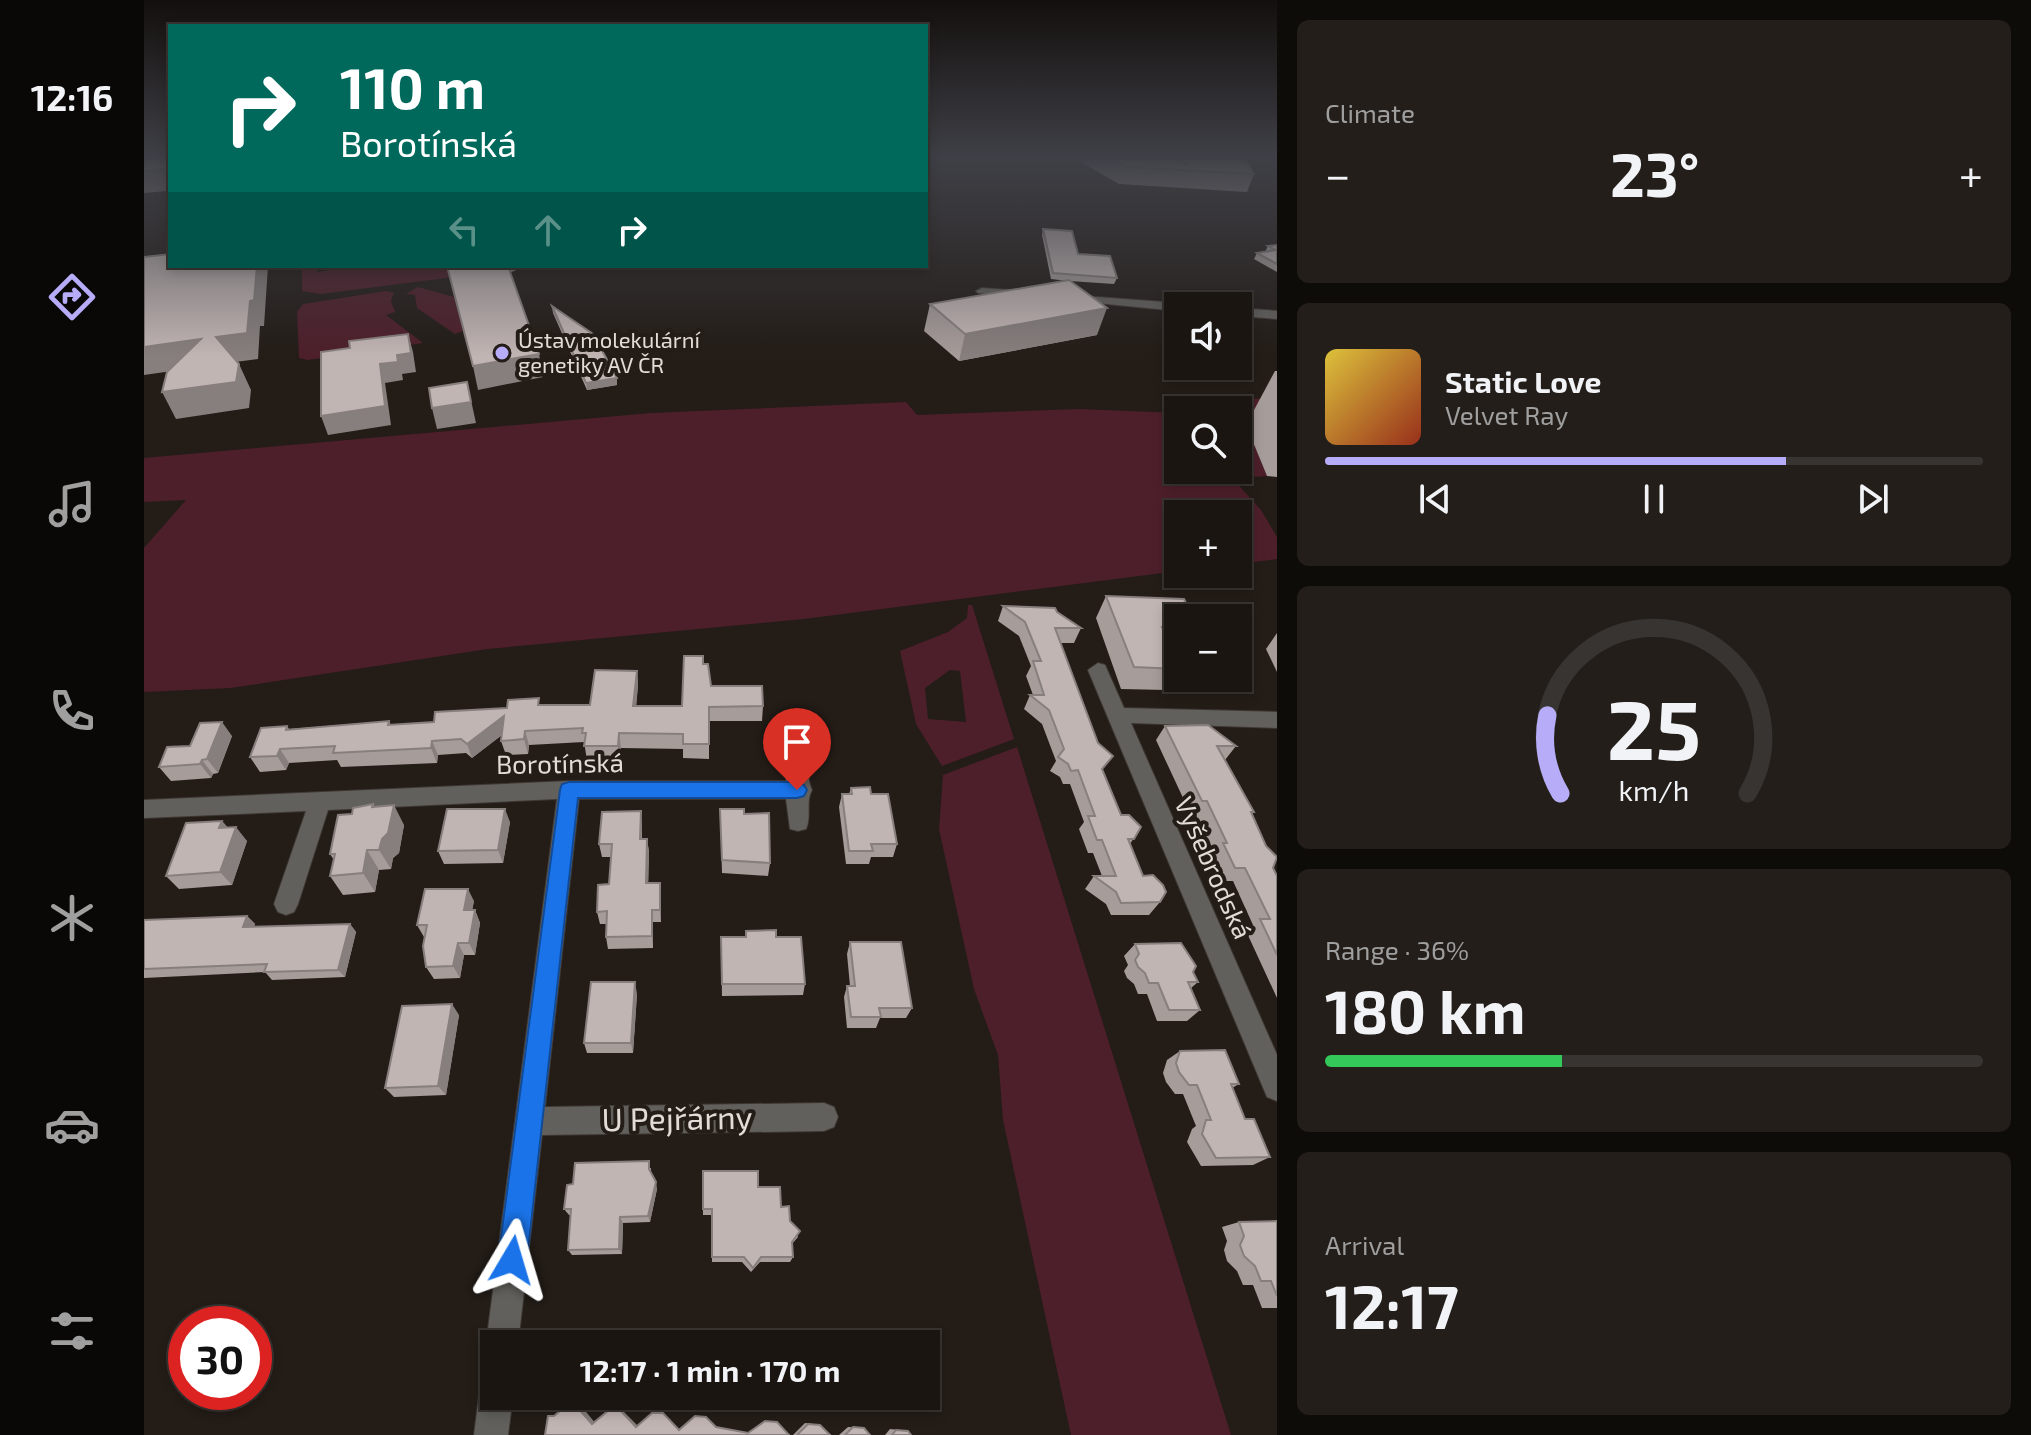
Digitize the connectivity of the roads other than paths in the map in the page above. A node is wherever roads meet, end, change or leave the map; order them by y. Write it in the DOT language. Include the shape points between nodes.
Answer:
graph roads {
  1 [pos="982,291"];
  2 [pos="1042,296"];
  3 [pos="1057,297"];
  4 [pos="1164,306"];
  5 [pos="1252,313"];
  6 [pos="1277,315"];
  7 [pos="1098,670"];
  8 [pos="1118,715"];
  9 [pos="1277,720"];
  10 [pos="796,759"];
  11 [pos="569,790"];
  12 [pos="799,790"];
  13 [pos="320,801"];
  14 [pos="144,809"];
  15 [pos="798,822"];
  16 [pos="286,904"];
  17 [pos="1277,1087"];
  18 [pos="824,1117"];
  19 [pos="530,1121"];
  20 [pos="504,1330"];
  21 [pos="494,1410"];
  22 [pos="491,1435"];
  1 -- 2 [label="street"];
  3 -- 4 [label="street"];
  5 -- 6 [label="street"];
  7 -- 8 [label="street, Vyšebrodská"];
  8 -- 9 [label="street"];
  8 -- 17 [label="street, Vyšebrodská"];
  10 -- 12 [label="street"];
  11 -- 12 [label="street, Borotínská"];
  11 -- 13 [label="street, Borotínská"];
  11 -- 19 [label="street"];
  12 -- 15 [label="street"];
  13 -- 14 [label="street, Borotínská"];
  13 -- 16 [label="street"];
  18 -- 19 [label="street, U Pejřárny"];
  19 -- 20 [label="street"];
  21 -- 22 [label="street"];
}
